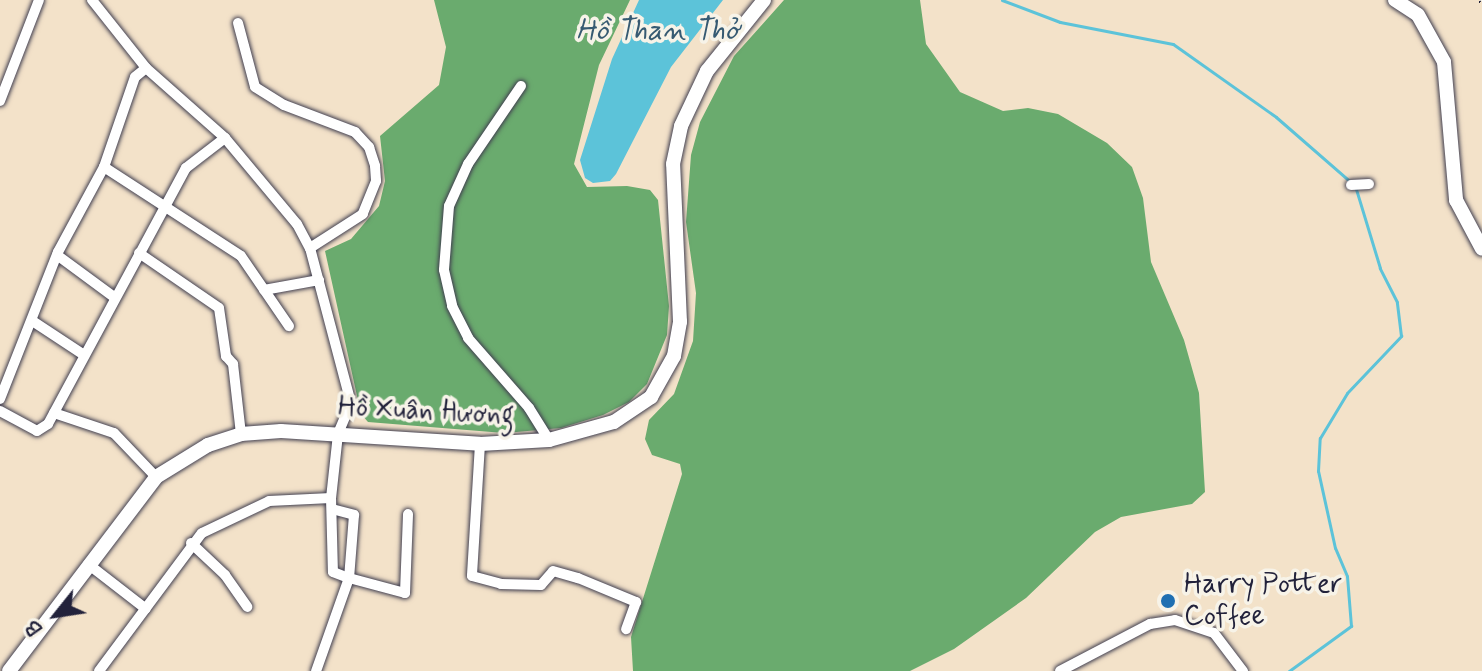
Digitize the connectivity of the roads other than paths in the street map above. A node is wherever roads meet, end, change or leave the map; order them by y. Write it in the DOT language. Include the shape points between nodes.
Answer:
graph roads {
  1 [pos="39,0"];
  2 [pos="92,0"];
  3 [pos="764,0"];
  4 [pos="1395,0"];
  5 [pos="238,23"];
  6 [pos="146,68"];
  7 [pos="521,86"];
  8 [pos="0,101"];
  9 [pos="225,138"];
  10 [pos="104,167"];
  11 [pos="1369,184"];
  12 [pos="1351,185"];
  13 [pos="168,208"];
  14 [pos="310,248"];
  15 [pos="1482,249"];
  16 [pos="139,253"];
  17 [pos="57,255"];
  18 [pos="319,280"];
  19 [pos="264,290"];
  20 [pos="114,297"];
  21 [pos="34,322"];
  22 [pos="289,326"];
  23 [pos="84,355"];
  24 [pos="0,399"];
  25 [pos="0,411"];
  26 [pos="54,413"];
  27 [pos="241,434"];
  28 [pos="338,434"];
  29 [pos="549,440"];
  30 [pos="480,444"];
  31 [pos="156,477"];
  32 [pos="332,503"];
  33 [pos="408,514"];
  34 [pos="191,543"];
  35 [pos="88,564"];
  36 [pos="349,578"];
  37 [pos="247,607"];
  38 [pos="146,609"];
  39 [pos="626,629"];
  40 [pos="9,671"];
  41 [pos="99,671"];
  42 [pos="316,671"];
  43 [pos="1060,671"];
  44 [pos="1243,671"];
  1 -- 8 [label="street"];
  2 -- 6 [label="street"];
  3 -- 29 [label="main road, Hồ Xuân Hương" via="707,71 681,126 673,179 680,322 664,379 634,412"];
  4 -- 15 [label="main road" via="1418,15 1444,62 1456,200"];
  5 -- 14 [label="street" via="255,87 276,101 355,132 369,147 376,181 363,214"];
  6 -- 9 [label="street"];
  6 -- 10 [label="street" via="135,77"];
  7 -- 29 [label="street" via="468,164 449,206 444,270 452,306 468,338 529,408"];
  9 -- 13 [label="street" via="186,168"];
  9 -- 14 [label="street" via="297,224"];
  10 -- 13 [label="street"];
  10 -- 17 [label="street"];
  11 -- 12 [label="street"];
  13 -- 16 [label="street"];
  13 -- 19 [label="street" via="241,256"];
  14 -- 18 [label="street"];
  16 -- 20 [label="street"];
  16 -- 27 [label="street" via="219,308 226,356 233,364"];
  17 -- 20 [label="street"];
  17 -- 21 [label="street"];
  18 -- 19 [label="street"];
  18 -- 28 [label="street" via="349,381 349,411"];
  19 -- 22 [label="street"];
  20 -- 23 [label="street"];
  21 -- 23 [label="street"];
  21 -- 24 [label="street"];
  23 -- 26 [label="street"];
  25 -- 26 [label="street" via="37,431"];
  26 -- 31 [label="street" via="114,433"];
  27 -- 28 [label="main road, Hồ Xuân Hương"];
  27 -- 31 [label="main road, Hồ Xuân Hương" via="186,455"];
  28 -- 30 [label="main road, Hồ Xuân Hương"];
  28 -- 32 [label="street"];
  29 -- 30 [label="main road, Hồ Xuân Hương"];
  30 -- 39 [label="street" via="472,576 501,584 541,585 553,571 578,578 636,602"];
  31 -- 35 [label="main road, Hồ Xuân Hương"];
  32 -- 34 [label="street" via="286,498 248,507"];
  32 -- 36 [label="street" via="333,572"];
  32 -- 36 [label="street" via="354,515"];
  33 -- 36 [label="street" via="405,593"];
  34 -- 37 [label="street" via="225,575"];
  34 -- 38 [label="street"];
  35 -- 38 [label="street"];
  35 -- 40 [label="main road, Hồ Xuân Hương"];
  36 -- 42 [label="street"];
  38 -- 41 [label="street"];
  43 -- 44 [label="street" via="1150,624 1175,620 1214,633"];
}
